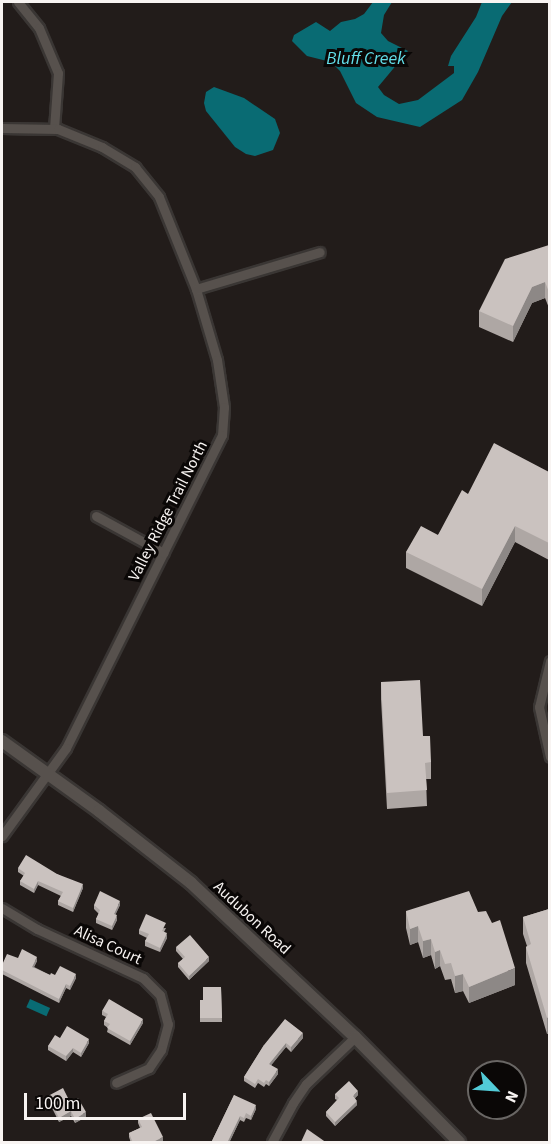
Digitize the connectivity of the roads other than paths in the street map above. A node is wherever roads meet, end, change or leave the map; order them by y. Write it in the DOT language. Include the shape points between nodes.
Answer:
graph roads {
  1 [pos="18,2"];
  2 [pos="2,128"];
  3 [pos="54,129"];
  4 [pos="320,252"];
  5 [pos="196,289"];
  6 [pos="96,516"];
  7 [pos="164,553"];
  8 [pos="549,662"];
  9 [pos="2,741"];
  10 [pos="549,757"];
  11 [pos="46,773"];
  12 [pos="2,836"];
  13 [pos="2,908"];
  14 [pos="355,1037"];
  15 [pos="116,1083"];
  16 [pos="272,1143"];
  17 [pos="459,1143"];
  1 -- 3 [label="street" via="39,28 58,73"];
  2 -- 3 [label="street, Valley Ridge Trail North"];
  3 -- 5 [label="street, Valley Ridge Trail North" via="102,147 135,167 159,197"];
  4 -- 5 [label="street"];
  5 -- 7 [label="street, Valley Ridge Trail North" via="217,360 224,407 222,435"];
  6 -- 7 [label="street"];
  7 -- 11 [label="street, Valley Ridge Trail North" via="66,748"];
  8 -- 10 [label="street" via="539,707"];
  9 -- 11 [label="street, Audubon Road"];
  11 -- 12 [label="street, Valley Ridge Trail North"];
  11 -- 14 [label="street, Audubon Road" via="191,883"];
  13 -- 15 [label="street, Alisa Court" via="143,978 160,995 168,1024 161,1050 148,1068"];
  14 -- 16 [label="street" via="306,1084"];
  14 -- 17 [label="street, Audubon Road"];
}
